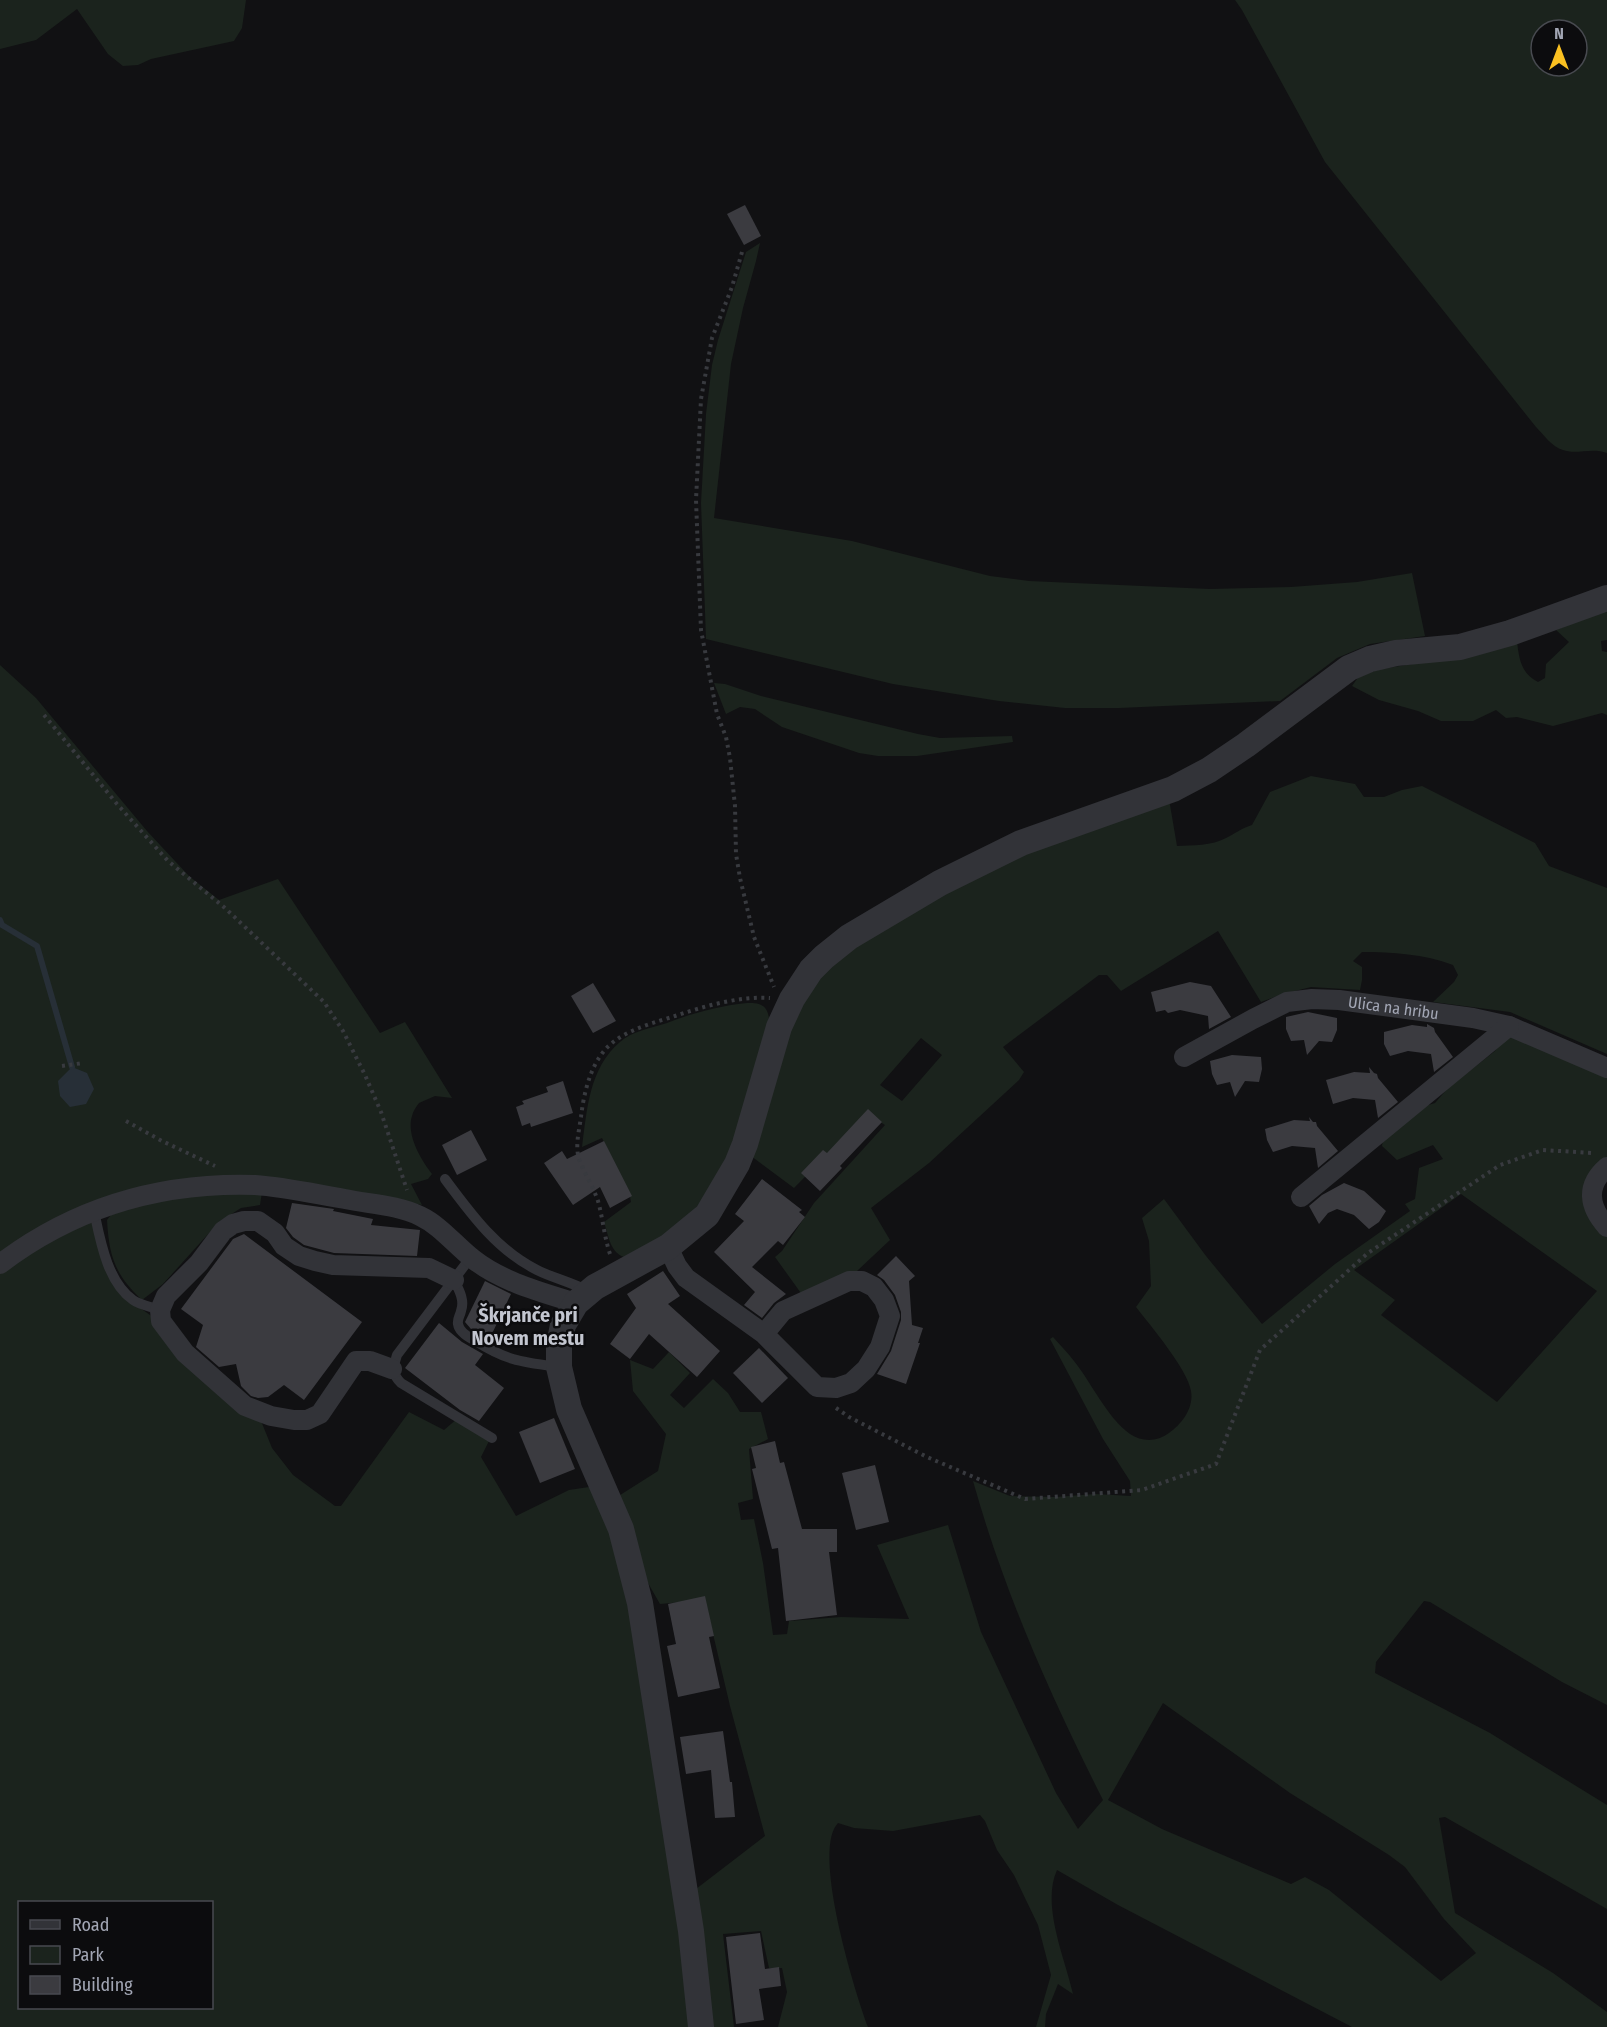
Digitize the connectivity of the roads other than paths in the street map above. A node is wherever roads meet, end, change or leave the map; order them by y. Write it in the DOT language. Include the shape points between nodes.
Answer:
graph roads {
  1 [pos="1607,598"];
  2 [pos="1509,1026"];
  3 [pos="1184,1057"];
  4 [pos="1607,1068"];
  5 [pos="1602,1160"];
  6 [pos="445,1179"];
  7 [pos="1301,1197"];
  8 [pos="94,1211"];
  9 [pos="1607,1227"];
  10 [pos="668,1247"];
  11 [pos="471,1257"];
  12 [pos="0,1264"];
  13 [pos="454,1280"];
  14 [pos="583,1298"];
  15 [pos="160,1310"];
  16 [pos="764,1334"];
  17 [pos="559,1367"];
  18 [pos="392,1369"];
  19 [pos="492,1437"];
  20 [pos="701,2027"];
  1 -- 10 [label="street" via="1460,647 1370,658 1349,668 1209,771 1173,789 1021,843 849,937 824,957 786,999 737,1164 707,1215"];
  2 -- 3 [label="street, Ulica na hribu" via="1473,1018 1312,999 1287,1002"];
  2 -- 4 [label="street, Ulica na hribu"];
  2 -- 7 [label="street"];
  5 -- 9 [label="street" via="1591,1193 1596,1212"];
  6 -- 14 [label="lane" via="507,1251 538,1270 573,1283"];
  8 -- 11 [label="street" via="146,1194 219,1185 292,1189 419,1215"];
  8 -- 12 [label="street" via="19,1249"];
  8 -- 15 [label="lane" via="103,1254 120,1286 133,1300"];
  10 -- 14 [label="street"];
  10 -- 16 [label="street" via="686,1278"];
  11 -- 13 [label="lane"];
  11 -- 14 [label="street" via="535,1290"];
  13 -- 15 [label="street" via="429,1268 315,1261 284,1246 275,1233 258,1221 244,1221 223,1230 166,1296"];
  13 -- 17 [label="lane" via="462,1296 458,1328 468,1337 517,1362"];
  13 -- 18 [label="lane" via="397,1355"];
  14 -- 17 [label="street" via="563,1325"];
  15 -- 18 [label="street" via="160,1321 185,1353 245,1406 271,1416 307,1420 320,1414 356,1361 370,1361"];
  16 -- 16 [label="street" via="817,1388 836,1388 852,1383 866,1369 880,1347 890,1316 874,1287 862,1281 849,1281 783,1311"];
  17 -- 20 [label="street" via="569,1409 621,1529 640,1603 691,1931"];
  18 -- 19 [label="lane" via="401,1383"];
}
